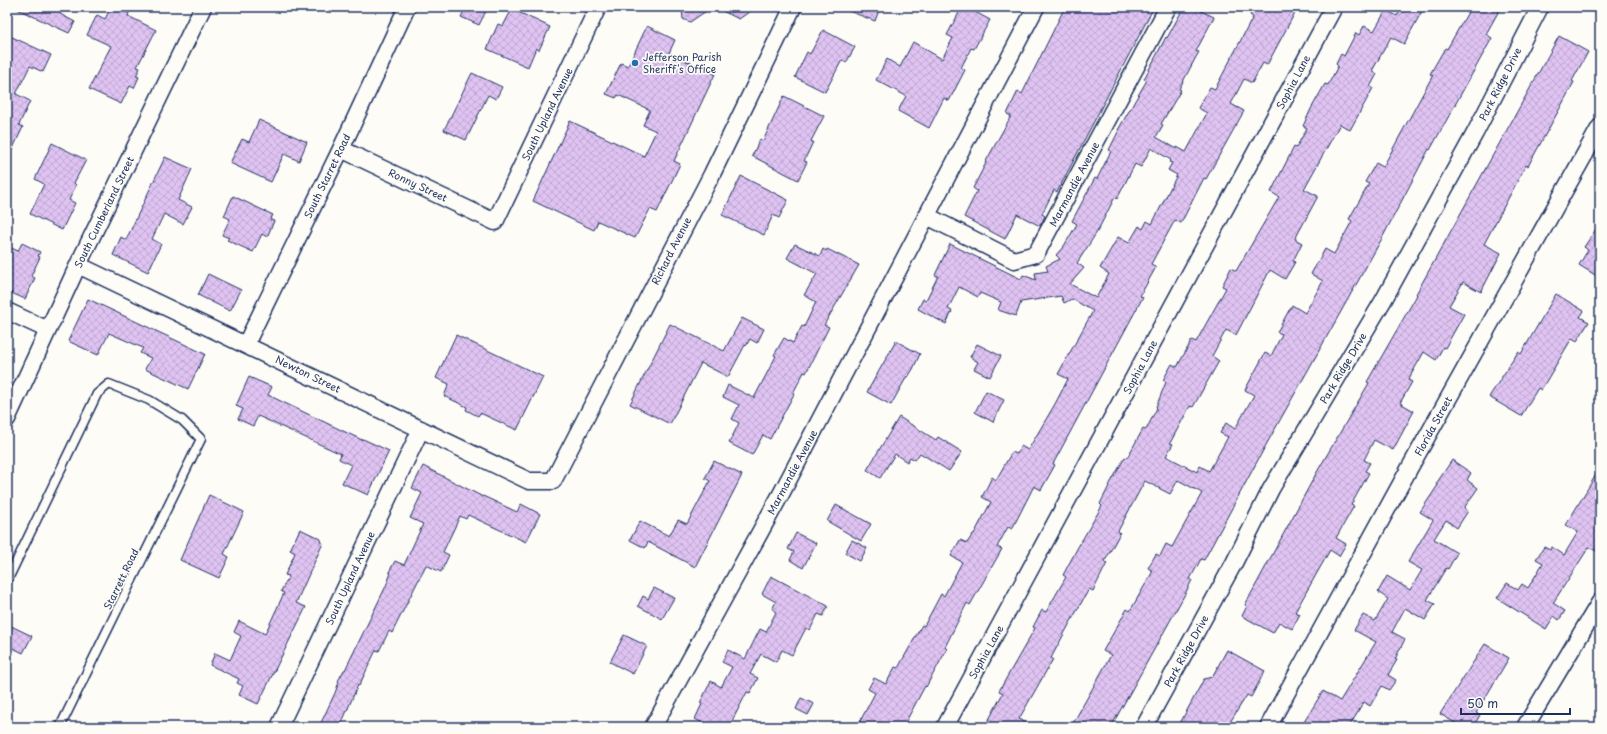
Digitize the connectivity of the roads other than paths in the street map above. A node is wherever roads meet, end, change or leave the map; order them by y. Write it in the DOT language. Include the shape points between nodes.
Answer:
graph roads {
  1 [pos="203,7"];
  2 [pos="407,7"];
  3 [pos="598,7"];
  4 [pos="793,7"];
  5 [pos="1036,7"];
  6 [pos="1168,7"];
  7 [pos="1334,7"];
  8 [pos="1540,7"];
  9 [pos="1600,127"];
  10 [pos="341,149"];
  11 [pos="927,216"];
  12 [pos="495,222"];
  13 [pos="78,265"];
  14 [pos="7,311"];
  15 [pos="48,330"];
  16 [pos="246,344"];
  17 [pos="7,418"];
  18 [pos="421,429"];
  19 [pos="538,481"];
  20 [pos="7,581"];
  21 [pos="1600,602"];
  22 [pos="60,727"];
  23 [pos="279,727"];
  24 [pos="653,727"];
  25 [pos="945,727"];
  26 [pos="1144,727"];
  27 [pos="1268,727"];
  28 [pos="1525,727"];
  1 -- 13 [label="street, South Cumberland Street"];
  2 -- 10 [label="street, South Starret Road"];
  3 -- 12 [label="street, South Upland Avenue"];
  4 -- 19 [label="street, Richard Avenue" via="712,174 553,481"];
  5 -- 11 [label="street, Marmandie Avenue"];
  6 -- 11 [label="street, Marmandie Avenue" via="1036,254 1014,260"];
  7 -- 25 [label="street, Sophia Lane"];
  8 -- 26 [label="street, Park Ridge Drive" via="1475,133 1383,301 1271,489 1234,564"];
  9 -- 27 [label="street, Florida Street"];
  10 -- 12 [label="street, Ronny Street"];
  10 -- 16 [label="street, South Starret Road"];
  11 -- 24 [label="street, Marmandie Avenue" via="785,487"];
  13 -- 15 [label="street, South Cumberland Street"];
  13 -- 16 [label="street, Newton Street"];
  14 -- 15 [label="street"];
  15 -- 17 [label="street, South Cumberland Street"];
  16 -- 18 [label="street, Newton Street"];
  18 -- 19 [label="street, Newton Street" via="529,480"];
  18 -- 23 [label="street, South Upland Avenue"];
  20 -- 22 [label="lane, Starrett Road" via="97,394 109,384 149,400 182,420 201,439"];
  21 -- 28 [label="street"];
}
